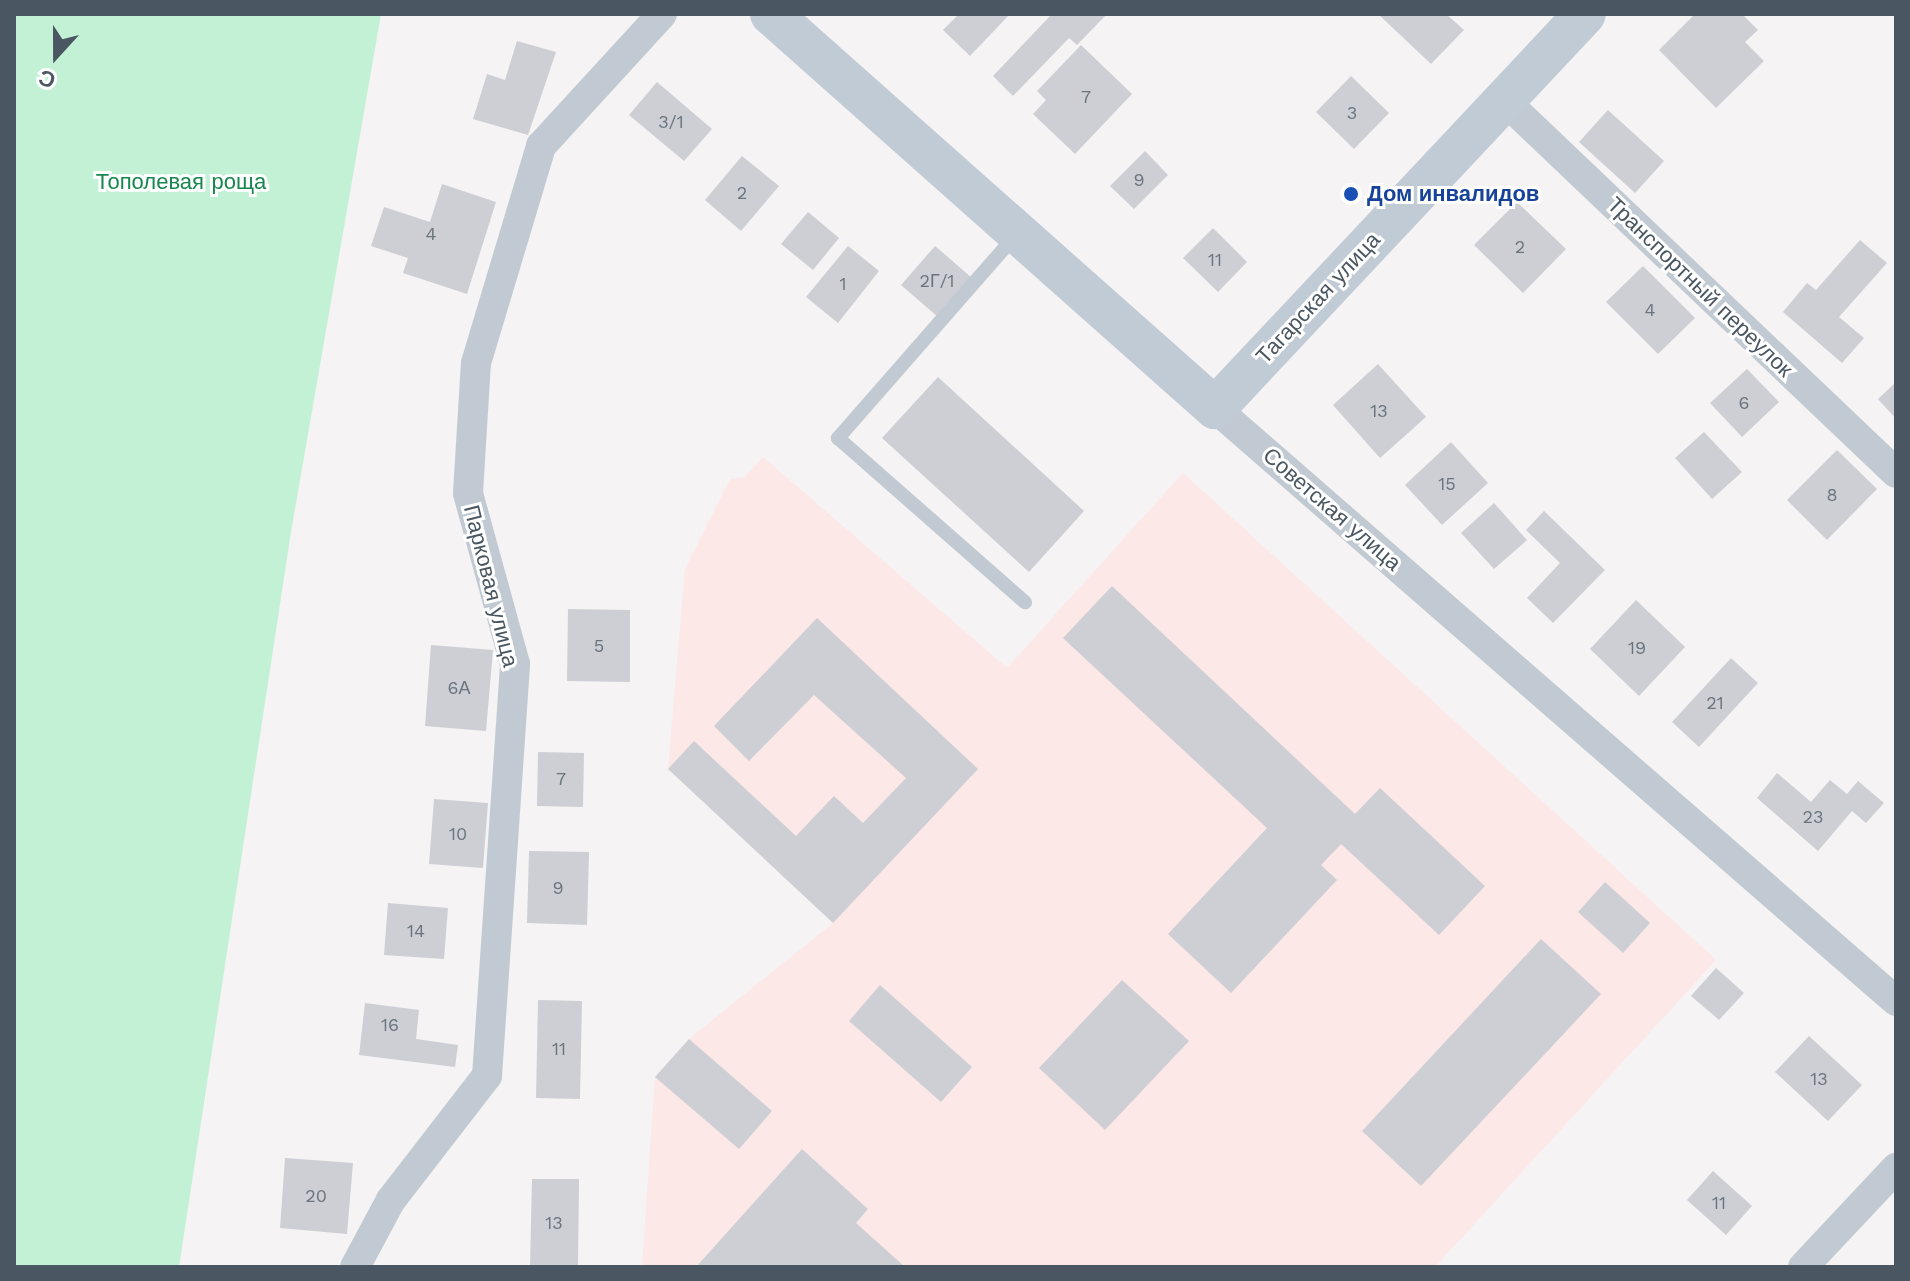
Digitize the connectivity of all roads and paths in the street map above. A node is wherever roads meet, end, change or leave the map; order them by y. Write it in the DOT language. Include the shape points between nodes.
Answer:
graph roads {
  1 [pos="662,14"];
  2 [pos="771,14"];
  3 [pos="1585,14"];
  4 [pos="1504,100"];
  5 [pos="1016,236"];
  6 [pos="1215,408"];
  7 [pos="1896,473"];
  8 [pos="1025,602"];
  9 [pos="1896,1001"];
  10 [pos="1896,1168"];
  11 [pos="355,1267"];
  12 [pos="1803,1267"];
  1 -- 11 [label="street, Парковая улица" via="541,146 476,363 468,493 515,664 487,1076 391,1200"];
  2 -- 5 [label="street, Советская улица"];
  3 -- 4 [label="street, Тагарская улица"];
  4 -- 6 [label="street, Тагарская улица"];
  4 -- 7 [label="street, Транспортный переулок"];
  5 -- 6 [label="street, Советская улица"];
  5 -- 8 [label="lane" via="838,438"];
  6 -- 9 [label="street, Советская улица"];
  10 -- 12 [label="street"];
}
